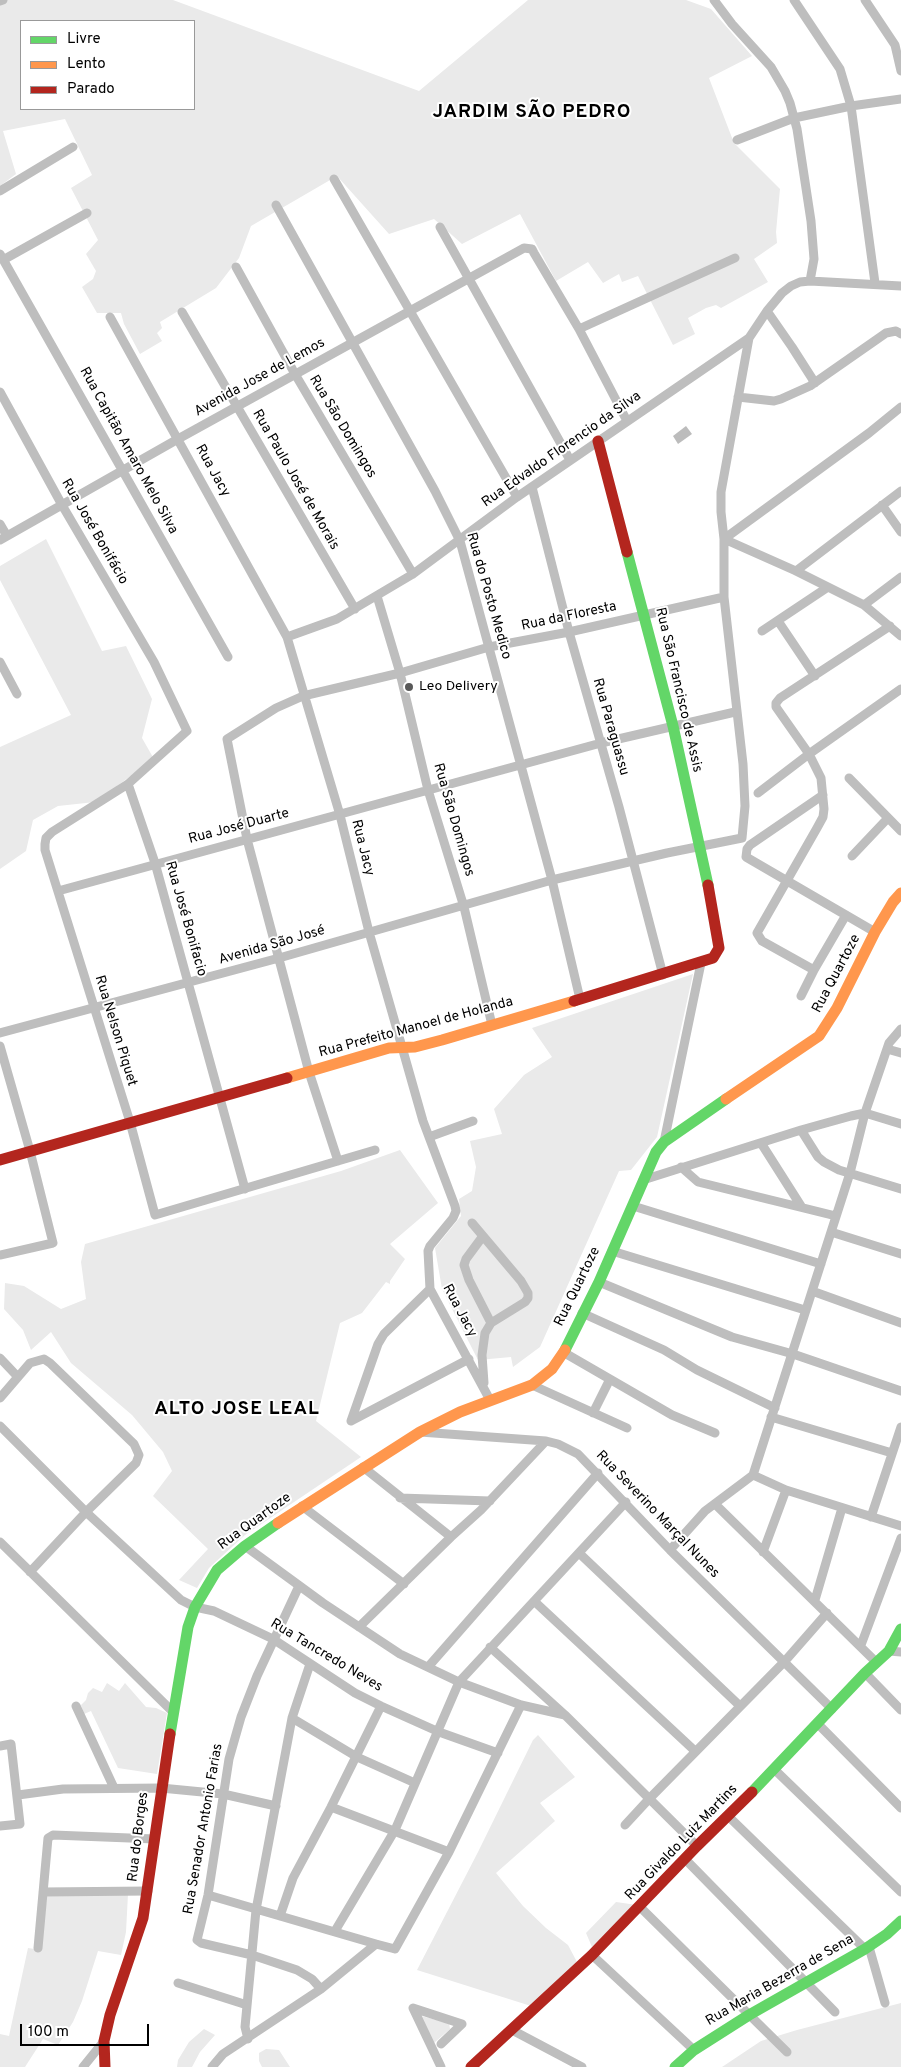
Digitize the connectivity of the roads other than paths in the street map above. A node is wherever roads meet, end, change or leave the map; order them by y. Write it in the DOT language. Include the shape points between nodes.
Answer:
graph roads {
  1 [pos="714,0"];
  2 [pos="794,0"];
  3 [pos="865,0"];
  4 [pos="901,71"];
  5 [pos="901,99"];
  6 [pos="851,106"];
  7 [pos="794,118"];
  8 [pos="737,140"];
  9 [pos="73,147"];
  10 [pos="334,179"];
  11 [pos="0,191"];
  12 [pos="276,205"];
  13 [pos="87,213"];
  14 [pos="440,227"];
  15 [pos="2,257"];
  16 [pos="735,258"];
  17 [pos="236,267"];
  18 [pos="470,280"];
  19 [pos="810,281"];
  20 [pos="876,284"];
  21 [pos="901,286"];
  22 [pos="412,311"];
  23 [pos="767,311"];
  24 [pos="182,312"];
  25 [pos="110,317"];
  26 [pos="579,329"];
  27 [pos="901,334"];
  28 [pos="749,338"];
  29 [pos="352,343"];
  30 [pos="295,374"];
  31 [pos="815,383"];
  32 [pos="0,392"];
  33 [pos="738,398"];
  34 [pos="236,407"];
  35 [pos="901,407"];
  36 [pos="627,421"];
  37 [pos="178,438"];
  38 [pos="598,441"];
  39 [pos="570,460"];
  40 [pos="122,472"];
  41 [pos="532,486"];
  42 [pos="901,491"];
  43 [pos="517,497"];
  44 [pos="62,505"];
  45 [pos="882,505"];
  46 [pos="0,524"];
  47 [pos="901,532"];
  48 [pos="4,538"];
  49 [pos="724,539"];
  50 [pos="460,541"];
  51 [pos="796,571"];
  52 [pos="413,574"];
  53 [pos="901,577"];
  54 [pos="828,587"];
  55 [pos="377,596"];
  56 [pos="724,597"];
  57 [pos="864,605"];
  58 [pos="355,609"];
  59 [pos="645,616"];
  60 [pos="778,622"];
  61 [pos="890,626"];
  62 [pos="762,631"];
  63 [pos="569,632"];
  64 [pos="901,636"];
  65 [pos="287,637"];
  66 [pos="490,647"];
  67 [pos="228,656"];
  68 [pos="0,662"];
  69 [pos="400,674"];
  70 [pos="815,676"];
  71 [pos="901,690"];
  72 [pos="18,694"];
  73 [pos="303,696"];
  74 [pos="735,712"];
  75 [pos="673,726"];
  76 [pos="601,743"];
  77 [pos="809,754"];
  78 [pos="520,764"];
  79 [pos="849,778"];
  80 [pos="128,784"];
  81 [pos="428,790"];
  82 [pos="758,794"];
  83 [pos="823,795"];
  84 [pos="340,815"];
  85 [pos="888,818"];
  86 [pos="901,831"];
  87 [pos="247,839"];
  88 [pos="699,848"];
  89 [pos="852,856"];
  90 [pos="632,861"];
  91 [pos="155,863"];
  92 [pos="552,880"];
  93 [pos="788,882"];
  94 [pos="58,891"];
  95 [pos="901,893"];
  96 [pos="464,907"];
  97 [pos="846,915"];
  98 [pos="369,932"];
  99 [pos="876,932"];
  100 [pos="718,948"];
  101 [pos="279,958"];
  102 [pos="701,963"];
  103 [pos="814,970"];
  104 [pos="663,975"];
  105 [pos="188,984"];
  106 [pos="801,996"];
  107 [pos="580,999"];
  108 [pos="93,1007"];
  109 [pos="492,1024"];
  110 [pos="901,1029"];
  111 [pos="0,1033"];
  112 [pos="0,1046"];
  113 [pos="402,1048"];
  114 [pos="887,1049"];
  115 [pos="901,1053"];
  116 [pos="309,1072"];
  117 [pos="219,1097"];
  118 [pos="865,1113"];
  119 [pos="473,1121"];
  120 [pos="130,1122"];
  121 [pos="901,1124"];
  122 [pos="801,1130"];
  123 [pos="429,1137"];
  124 [pos="664,1142"];
  125 [pos="761,1143"];
  126 [pos="30,1150"];
  127 [pos="374,1150"];
  128 [pos="0,1160"];
  129 [pos="338,1161"];
  130 [pos="681,1167"];
  131 [pos="850,1173"];
  132 [pos="643,1180"];
  133 [pos="245,1189"];
  134 [pos="901,1189"];
  135 [pos="634,1206"];
  136 [pos="801,1206"];
  137 [pos="836,1216"];
  138 [pos="472,1223"];
  139 [pos="831,1232"];
  140 [pos="484,1236"];
  141 [pos="612,1251"];
  142 [pos="901,1254"];
  143 [pos="0,1255"];
  144 [pos="821,1264"];
  145 [pos="599,1282"];
  146 [pos="430,1289"];
  147 [pos="812,1291"];
  148 [pos="805,1310"];
  149 [pos="582,1313"];
  150 [pos="491,1323"];
  151 [pos="901,1323"];
  152 [pos="563,1352"];
  153 [pos="793,1354"];
  154 [pos="0,1358"];
  155 [pos="469,1359"];
  156 [pos="17,1376"];
  157 [pos="610,1379"];
  158 [pos="532,1385"];
  159 [pos="484,1386"];
  160 [pos="901,1391"];
  161 [pos="0,1398"];
  162 [pos="490,1400"];
  163 [pos="775,1408"];
  164 [pos="593,1413"];
  165 [pos="771,1417"];
  166 [pos="0,1426"];
  167 [pos="901,1427"];
  168 [pos="627,1428"];
  169 [pos="420,1432"];
  170 [pos="715,1433"];
  171 [pos="546,1442"];
  172 [pos="892,1453"];
  173 [pos="363,1467"];
  174 [pos="598,1472"];
  175 [pos="754,1475"];
  176 [pos="786,1490"];
  177 [pos="400,1498"];
  178 [pos="490,1501"];
  179 [pos="626,1502"];
  180 [pos="715,1504"];
  181 [pos="302,1506"];
  182 [pos="842,1508"];
  183 [pos="86,1512"];
  184 [pos="871,1517"];
  185 [pos="901,1526"];
  186 [pos="451,1537"];
  187 [pos="901,1538"];
  188 [pos="0,1542"];
  189 [pos="245,1546"];
  190 [pos="670,1550"];
  191 [pos="764,1552"];
  192 [pos="579,1553"];
  193 [pos="30,1572"];
  194 [pos="404,1584"];
  195 [pos="299,1586"];
  196 [pos="534,1600"];
  197 [pos="815,1600"];
  198 [pos="194,1607"];
  199 [pos="827,1613"];
  200 [pos="359,1627"];
  201 [pos="901,1629"];
  202 [pos="273,1638"];
  203 [pos="861,1645"];
  204 [pos="490,1647"];
  205 [pos="889,1651"];
  206 [pos="901,1652"];
  207 [pos="785,1661"];
  208 [pos="876,1662"];
  209 [pos="310,1664"];
  210 [pos="428,1667"];
  211 [pos="865,1673"];
  212 [pos="459,1682"];
  213 [pos="521,1705"];
  214 [pos="76,1706"];
  215 [pos="381,1706"];
  216 [pos="740,1706"];
  217 [pos="832,1709"];
  218 [pos="901,1710"];
  219 [pos="173,1712"];
  220 [pos="566,1715"];
  221 [pos="292,1718"];
  222 [pos="817,1723"];
  223 [pos="439,1732"];
  224 [pos="0,1746"];
  225 [pos="695,1751"];
  226 [pos="498,1752"];
  227 [pos="357,1757"];
  228 [pos="775,1770"];
  229 [pos="415,1783"];
  230 [pos="114,1788"];
  231 [pos="161,1788"];
  232 [pos="223,1794"];
  233 [pos="18,1795"];
  234 [pos="649,1798"];
  235 [pos="276,1806"];
  236 [pos="331,1807"];
  237 [pos="901,1808"];
  238 [pos="728,1816"];
  239 [pos="625,1825"];
  240 [pos="0,1826"];
  241 [pos="395,1830"];
  242 [pos="155,1839"];
  243 [pos="697,1846"];
  244 [pos="449,1852"];
  245 [pos="685,1859"];
  246 [pos="148,1891"];
  247 [pos="43,1892"];
  248 [pos="901,1892"];
  249 [pos="208,1894"];
  250 [pos="640,1907"];
  251 [pos="256,1910"];
  252 [pos="280,1916"];
  253 [pos="901,1921"];
  254 [pos="335,1931"];
  255 [pos="376,1944"];
  256 [pos="38,1948"];
  257 [pos="867,1948"];
  258 [pos="252,1955"];
  259 [pos="592,1955"];
  260 [pos="806,1981"];
  261 [pos="178,1983"];
  262 [pos="321,1989"];
  263 [pos="886,2003"];
  264 [pos="247,2005"];
  265 [pos="836,2012"];
  266 [pos="749,2015"];
  267 [pos="512,2030"];
  268 [pos="250,2038"];
  269 [pos="104,2041"];
  270 [pos="441,2044"];
  271 [pos="694,2050"];
  272 [pos="787,2052"];
  273 [pos="477,2066"];
  274 [pos="83,2067"];
  275 [pos="105,2067"];
  276 [pos="212,2067"];
  277 [pos="441,2067"];
  278 [pos="582,2067"];
  279 [pos="675,2067"];
  1 -- 7 [label="street" via="779,78"];
  2 -- 6 [label="street" via="840,69"];
  3 -- 4 [label="street" via="895,45"];
  5 -- 6 [label="street"];
  6 -- 7 [label="street"];
  6 -- 20 [label="street"];
  7 -- 8 [label="street"];
  7 -- 19 [label="street" via="811,221 814,259"];
  9 -- 11 [label="street"];
  10 -- 22 [label="street"];
  12 -- 29 [label="street, Rua do Posto Medico"];
  13 -- 15 [label="street"];
  14 -- 18 [label="street"];
  15 -- 40 [label="street, Rua Capitão Amaro Melo Silva"];
  16 -- 26 [label="street"];
  17 -- 30 [label="street, Rua São Domingos"];
  18 -- 22 [label="street, Avenida Jose de Lemos"];
  18 -- 26 [label="street, Avenida Jose de Lemos" via="524,248 532,249"];
  18 -- 39 [label="street"];
  19 -- 20 [label="street"];
  19 -- 23 [label="street, Rua Edvaldo Florencio da Silva" via="800,282 782,292"];
  20 -- 21 [label="street"];
  22 -- 29 [label="street, Avenida Jose de Lemos"];
  22 -- 43 [label="street"];
  23 -- 28 [label="street, Rua Edvaldo Florencio da Silva"];
  23 -- 31 [label="street"];
  24 -- 34 [label="street, Rua Paulo José de Morais"];
  25 -- 37 [label="street, Rua Jacy"];
  26 -- 36 [label="street"];
  27 -- 31 [label="street" via="886,333"];
  28 -- 33 [label="street"];
  28 -- 36 [label="street, Rua Edvaldo Florencio da Silva"];
  29 -- 30 [label="street, Avenida Jose de Lemos"];
  29 -- 50 [label="street, Rua do Posto Medico" via="436,491"];
  30 -- 34 [label="street, Avenida Jose de Lemos"];
  30 -- 52 [label="street, Rua São Domingos"];
  31 -- 33 [label="street" via="774,401"];
  32 -- 44 [label="street, Rua José Bonifácio"];
  33 -- 49 [label="street" via="721,492"];
  34 -- 37 [label="street, Avenida Jose de Lemos"];
  34 -- 58 [label="street, Rua Paulo José de Morais"];
  35 -- 49 [label="street"];
  36 -- 38 [label="street, Rua Edvaldo Florencio da Silva"];
  37 -- 40 [label="street, Avenida Jose de Lemos"];
  37 -- 65 [label="street, Rua Jacy"];
  38 -- 39 [label="street, Rua Edvaldo Florencio da Silva"];
  38 -- 59 [label="street, Rua São Francisco de Assis"];
  39 -- 41 [label="street, Rua Edvaldo Florencio da Silva"];
  40 -- 44 [label="street, Avenida Jose de Lemos"];
  40 -- 67 [label="street, Rua Capitão Amaro Melo Silva"];
  41 -- 43 [label="street, Rua Edvaldo Florencio da Silva"];
  41 -- 63 [label="street, Rua Paraguassu"];
  42 -- 45 [label="street"];
  43 -- 50 [label="street, Rua Edvaldo Florencio da Silva"];
  44 -- 48 [label="street, Avenida Jose de Lemos"];
  44 -- 80 [label="street, Rua José Bonifácio" via="165,684 187,731"];
  45 -- 47 [label="street"];
  45 -- 51 [label="street"];
  46 -- 48 [label="street"];
  49 -- 51 [label="street"];
  49 -- 56 [label="street"];
  50 -- 52 [label="street, Rua Edvaldo Florencio da Silva"];
  50 -- 66 [label="street, Rua do Posto Medico"];
  51 -- 54 [label="street"];
  52 -- 55 [label="street, Rua Edvaldo Florencio da Silva"];
  53 -- 57 [label="street"];
  54 -- 57 [label="street"];
  54 -- 60 [label="street"];
  55 -- 58 [label="street, Rua Edvaldo Florencio da Silva"];
  55 -- 69 [label="street, Rua São Domingos"];
  56 -- 59 [label="street, Rua da Floresta"];
  56 -- 74 [label="street"];
  57 -- 61 [label="street"];
  58 -- 65 [label="street, Rua Edvaldo Florencio da Silva" via="337,620"];
  59 -- 63 [label="street, Rua da Floresta"];
  59 -- 75 [label="street, Rua São Francisco de Assis"];
  60 -- 62 [label="street"];
  60 -- 70 [label="street"];
  61 -- 64 [label="street"];
  61 -- 70 [label="street"];
  63 -- 66 [label="street, Rua da Floresta"];
  63 -- 76 [label="street, Rua Paraguassu"];
  65 -- 73 [label="street, Rua Jacy"];
  66 -- 69 [label="street, Rua da Floresta"];
  66 -- 78 [label="street, Rua do Posto Medico"];
  68 -- 72 [label="street"];
  69 -- 73 [label="street, Rua da Floresta"];
  69 -- 81 [label="street, Rua São Domingos"];
  70 -- 77 [label="street" via="776,703"];
  71 -- 77 [label="street"];
  73 -- 84 [label="street, Rua Jacy"];
  73 -- 87 [label="street, Rua da Floresta" via="276,708 227,739"];
  74 -- 75 [label="street"];
  74 -- 88 [label="street" via="746,806 742,838"];
  75 -- 76 [label="street"];
  75 -- 88 [label="street, Rua São Francisco de Assis"];
  76 -- 78 [label="street, Rua José Duarte"];
  76 -- 90 [label="street, Rua Paraguassu"];
  77 -- 82 [label="street"];
  77 -- 83 [label="street" via="821,778"];
  78 -- 81 [label="street, Rua José Duarte"];
  78 -- 92 [label="street, Rua do Posto Medico"];
  79 -- 85 [label="street"];
  80 -- 91 [label="street, Rua José Bonifacio"];
  80 -- 94 [label="street, Rua Nelson Piquet" via="46,838 47,856"];
  81 -- 84 [label="street, Rua José Duarte"];
  81 -- 96 [label="street, Rua São Domingos"];
  83 -- 93 [label="street" via="823,817"];
  83 -- 93 [label="street" via="747,849 746,857"];
  84 -- 87 [label="street, Rua José Duarte"];
  84 -- 98 [label="street, Rua Jacy"];
  85 -- 86 [label="street"];
  85 -- 89 [label="street"];
  87 -- 91 [label="street, Rua José Duarte"];
  87 -- 101 [label="street"];
  88 -- 90 [label="street"];
  88 -- 100 [label="street, Rua São Francisco de Assis"];
  90 -- 92 [label="street"];
  90 -- 104 [label="street, Rua Paraguassu"];
  91 -- 94 [label="street, Rua José Duarte"];
  91 -- 105 [label="street, Rua José Bonifacio"];
  92 -- 96 [label="street"];
  92 -- 107 [label="street, Rua do Posto Medico"];
  93 -- 97 [label="street"];
  93 -- 103 [label="street" via="757,933 762,941"];
  94 -- 108 [label="street, Rua Nelson Piquet"];
  95 -- 99 [label="street, Rua Quartoze"];
  96 -- 98 [label="street, Avenida São José"];
  96 -- 109 [label="street, Rua São Domingos"];
  97 -- 99 [label="street"];
  97 -- 103 [label="street"];
  98 -- 101 [label="street, Avenida São José"];
  98 -- 113 [label="street, Rua Jacy"];
  99 -- 124 [label="street, Rua Quartoze" via="819,1036"];
  100 -- 102 [label="street, Rua Prefeito Manoel de Holanda" via="713,958"];
  101 -- 105 [label="street, Avenida São José"];
  101 -- 116 [label="street"];
  102 -- 104 [label="street, Rua Prefeito Manoel de Holanda"];
  102 -- 124 [label="street"];
  103 -- 106 [label="street"];
  104 -- 107 [label="street, Rua Prefeito Manoel de Holanda"];
  105 -- 108 [label="street, Avenida São José"];
  105 -- 117 [label="street, Rua José Bonifacio"];
  107 -- 109 [label="street, Rua Prefeito Manoel de Holanda"];
  108 -- 111 [label="street, Avenida São José"];
  108 -- 120 [label="street, Rua Nelson Piquet"];
  109 -- 113 [label="street, Rua Prefeito Manoel de Holanda"];
  110 -- 114 [label="street"];
  112 -- 126 [label="street"];
  113 -- 116 [label="street, Rua Prefeito Manoel de Holanda" via="374,1052"];
  113 -- 123 [label="street, Rua Jacy"];
  114 -- 115 [label="street"];
  114 -- 118 [label="street"];
  116 -- 117 [label="street, Rua Prefeito Manoel de Holanda"];
  116 -- 129 [label="street"];
  117 -- 120 [label="street, Rua Prefeito Manoel de Holanda"];
  117 -- 133 [label="street, Rua José Bonifacio"];
  118 -- 121 [label="street"];
  118 -- 122 [label="street"];
  118 -- 131 [label="street"];
  119 -- 123 [label="street"];
  120 -- 126 [label="street, Rua Prefeito Manoel de Holanda"];
  120 -- 133 [label="street, Rua Nelson Piquet" via="155,1215"];
  122 -- 125 [label="street"];
  122 -- 131 [label="street" via="818,1157 834,1168"];
  123 -- 146 [label="street, Rua Jacy" via="456,1212 430,1246"];
  124 -- 132 [label="street, Rua Quartoze"];
  125 -- 130 [label="street"];
  125 -- 136 [label="street"];
  126 -- 128 [label="street, Rua Prefeito Manoel de Holanda"];
  126 -- 143 [label="street" via="53,1243"];
  127 -- 129 [label="street"];
  129 -- 133 [label="street"];
  130 -- 132 [label="street"];
  130 -- 136 [label="street" via="698,1182"];
  131 -- 134 [label="street"];
  131 -- 137 [label="street"];
  132 -- 135 [label="street, Rua Quartoze"];
  135 -- 141 [label="street, Rua Quartoze"];
  135 -- 144 [label="street"];
  136 -- 137 [label="street"];
  137 -- 139 [label="street"];
  138 -- 140 [label="street"];
  139 -- 142 [label="street"];
  139 -- 144 [label="street"];
  140 -- 150 [label="street" via="464,1265"];
  140 -- 150 [label="street" via="528,1293 522,1304"];
  141 -- 145 [label="street, Rua Quartoze"];
  141 -- 148 [label="street"];
  144 -- 147 [label="street"];
  145 -- 149 [label="street, Rua Quartoze"];
  145 -- 153 [label="street" via="732,1337"];
  146 -- 155 [label="street, Rua Jacy"];
  146 -- 155 [label="street" via="384,1334 378,1344 351,1421"];
  147 -- 148 [label="street"];
  147 -- 151 [label="street"];
  148 -- 153 [label="street"];
  149 -- 152 [label="street, Rua Quartoze"];
  149 -- 163 [label="street" via="664,1350"];
  150 -- 159 [label="street" via="482,1346"];
  152 -- 157 [label="street"];
  152 -- 158 [label="street, Rua Quartoze" via="552,1369"];
  153 -- 160 [label="street"];
  153 -- 163 [label="street"];
  154 -- 156 [label="street"];
  155 -- 159 [label="street, Rua Jacy"];
  156 -- 161 [label="street"];
  156 -- 183 [label="street" via="30,1363 44,1359 134,1444 140,1455 136,1463"];
  157 -- 164 [label="street"];
  157 -- 170 [label="street" via="672,1415"];
  158 -- 162 [label="street, Rua Quartoze"];
  158 -- 164 [label="street"];
  159 -- 162 [label="street, Rua Jacy"];
  162 -- 169 [label="street, Rua Quartoze"];
  163 -- 165 [label="street"];
  164 -- 168 [label="street"];
  165 -- 172 [label="street"];
  165 -- 175 [label="street"];
  166 -- 183 [label="street"];
  167 -- 172 [label="street"];
  169 -- 171 [label="street, Rua Severino Marçal Nunes"];
  169 -- 173 [label="street, Rua Quartoze"];
  171 -- 174 [label="street, Rua Severino Marçal Nunes" via="573,1450"];
  171 -- 178 [label="street"];
  172 -- 184 [label="street"];
  173 -- 177 [label="street"];
  173 -- 181 [label="street, Rua Quartoze"];
  174 -- 179 [label="street, Rua Severino Marçal Nunes"];
  174 -- 210 [label="street"];
  175 -- 176 [label="street"];
  175 -- 180 [label="street"];
  176 -- 182 [label="street"];
  176 -- 191 [label="street"];
  177 -- 178 [label="street"];
  177 -- 186 [label="street"];
  178 -- 186 [label="street"];
  179 -- 190 [label="street, Rua Severino Marçal Nunes"];
  179 -- 192 [label="street"];
  180 -- 190 [label="street"];
  180 -- 191 [label="street"];
  181 -- 189 [label="street, Rua Quartoze"];
  181 -- 194 [label="street"];
  182 -- 184 [label="street"];
  182 -- 197 [label="street"];
  183 -- 193 [label="street"];
  183 -- 198 [label="street" via="181,1600"];
  184 -- 185 [label="street"];
  186 -- 194 [label="street"];
  187 -- 203 [label="street"];
  188 -- 193 [label="street"];
  189 -- 195 [label="street"];
  189 -- 198 [label="street, Rua Quartoze" via="217,1570"];
  190 -- 207 [label="street, Rua Severino Marçal Nunes"];
  191 -- 197 [label="street"];
  192 -- 196 [label="street"];
  192 -- 216 [label="street"];
  193 -- 219 [label="street"];
  194 -- 200 [label="street"];
  195 -- 200 [label="street"];
  195 -- 202 [label="street, Rua Senador Antonio Farias"];
  196 -- 204 [label="street"];
  196 -- 225 [label="street"];
  197 -- 199 [label="street"];
  198 -- 202 [label="street, Rua Tancredo Neves" via="214,1611"];
  198 -- 219 [label="street, Rua do Borges"];
  199 -- 203 [label="street"];
  199 -- 207 [label="street"];
  200 -- 210 [label="street" via="388,1648"];
  201 -- 205 [label="street, Rua Givaldo Luiz Martins"];
  202 -- 209 [label="street, Rua Tancredo Neves"];
  202 -- 232 [label="street, Rua Senador Antonio Farias" via="241,1717"];
  203 -- 208 [label="street"];
  204 -- 212 [label="street"];
  204 -- 220 [label="street"];
  205 -- 206 [label="street"];
  205 -- 208 [label="street, Rua Givaldo Luiz Martins"];
  207 -- 216 [label="street"];
  207 -- 217 [label="street, Rua Severino Marçal Nunes"];
  208 -- 211 [label="street, Rua Givaldo Luiz Martins"];
  209 -- 215 [label="street, Rua Tancredo Neves"];
  209 -- 221 [label="street"];
  210 -- 212 [label="street"];
  211 -- 217 [label="street, Rua Givaldo Luiz Martins"];
  211 -- 218 [label="street"];
  212 -- 213 [label="street"];
  212 -- 223 [label="street"];
  213 -- 220 [label="street"];
  213 -- 226 [label="street"];
  214 -- 230 [label="street"];
  215 -- 223 [label="street, Rua Tancredo Neves"];
  215 -- 227 [label="street"];
  216 -- 225 [label="street"];
  217 -- 222 [label="street, Rua Givaldo Luiz Martins"];
  219 -- 231 [label="street, Rua do Borges"];
  220 -- 234 [label="street"];
  221 -- 227 [label="street"];
  221 -- 235 [label="street"];
  222 -- 228 [label="street, Rua Givaldo Luiz Martins"];
  222 -- 237 [label="street"];
  223 -- 226 [label="street, Rua Tancredo Neves"];
  223 -- 229 [label="street"];
  224 -- 233 [label="street" via="11,1744"];
  225 -- 234 [label="street"];
  226 -- 244 [label="street"];
  227 -- 229 [label="street"];
  227 -- 236 [label="street"];
  228 -- 238 [label="street, Rua Givaldo Luiz Martins"];
  228 -- 248 [label="street"];
  229 -- 241 [label="street"];
  230 -- 231 [label="street"];
  230 -- 233 [label="street" via="63,1789"];
  231 -- 232 [label="street"];
  231 -- 242 [label="street, Rua do Borges"];
  232 -- 235 [label="street"];
  232 -- 249 [label="street, Rua Senador Antonio Farias"];
  233 -- 240 [label="street" via="20,1824"];
  234 -- 239 [label="street"];
  234 -- 243 [label="street"];
  235 -- 251 [label="street"];
  236 -- 241 [label="street"];
  236 -- 252 [label="street" via="294,1878"];
  238 -- 243 [label="street, Rua Givaldo Luiz Martins"];
  238 -- 257 [label="street"];
  241 -- 244 [label="street"];
  241 -- 254 [label="street"];
  242 -- 246 [label="street, Rua do Borges"];
  242 -- 247 [label="street" via="54,1835 48,1838"];
  243 -- 245 [label="street, Rua Givaldo Luiz Martins"];
  244 -- 255 [label="street" via="395,1949"];
  245 -- 250 [label="street, Rua Givaldo Luiz Martins"];
  245 -- 260 [label="street"];
  246 -- 247 [label="street"];
  246 -- 269 [label="street, Rua do Borges" via="140,1931"];
  247 -- 256 [label="street"];
  249 -- 251 [label="street"];
  249 -- 258 [label="street, Rua Senador Antonio Farias" via="197,1940"];
  250 -- 259 [label="street, Rua Givaldo Luiz Martins"];
  250 -- 266 [label="street"];
  251 -- 252 [label="street"];
  251 -- 258 [label="street"];
  252 -- 254 [label="street"];
  253 -- 257 [label="street, Rua Maria Bezerra de Sena"];
  254 -- 255 [label="street"];
  255 -- 262 [label="street"];
  257 -- 260 [label="street, Rua Maria Bezerra de Sena"];
  257 -- 263 [label="street"];
  258 -- 262 [label="street" via="302,1972"];
  258 -- 264 [label="street"];
  259 -- 267 [label="street, Rua Givaldo Luiz Martins"];
  259 -- 271 [label="street"];
  260 -- 265 [label="street"];
  260 -- 266 [label="street, Rua Maria Bezerra de Sena"];
  261 -- 264 [label="street"];
  262 -- 268 [label="street"];
  264 -- 268 [label="street" via="244,2027"];
  266 -- 271 [label="street, Rua Maria Bezerra de Sena"];
  266 -- 272 [label="street"];
  267 -- 273 [label="street, Rua Givaldo Luiz Martins"];
  267 -- 278 [label="street"];
  268 -- 276 [label="street" via="223,2054"];
  269 -- 274 [label="street"];
  269 -- 275 [label="street, Rua do Borges"];
  270 -- 277 [label="street" via="462,2024 413,2008"];
  271 -- 279 [label="street, Rua Maria Bezerra de Sena"];
}
